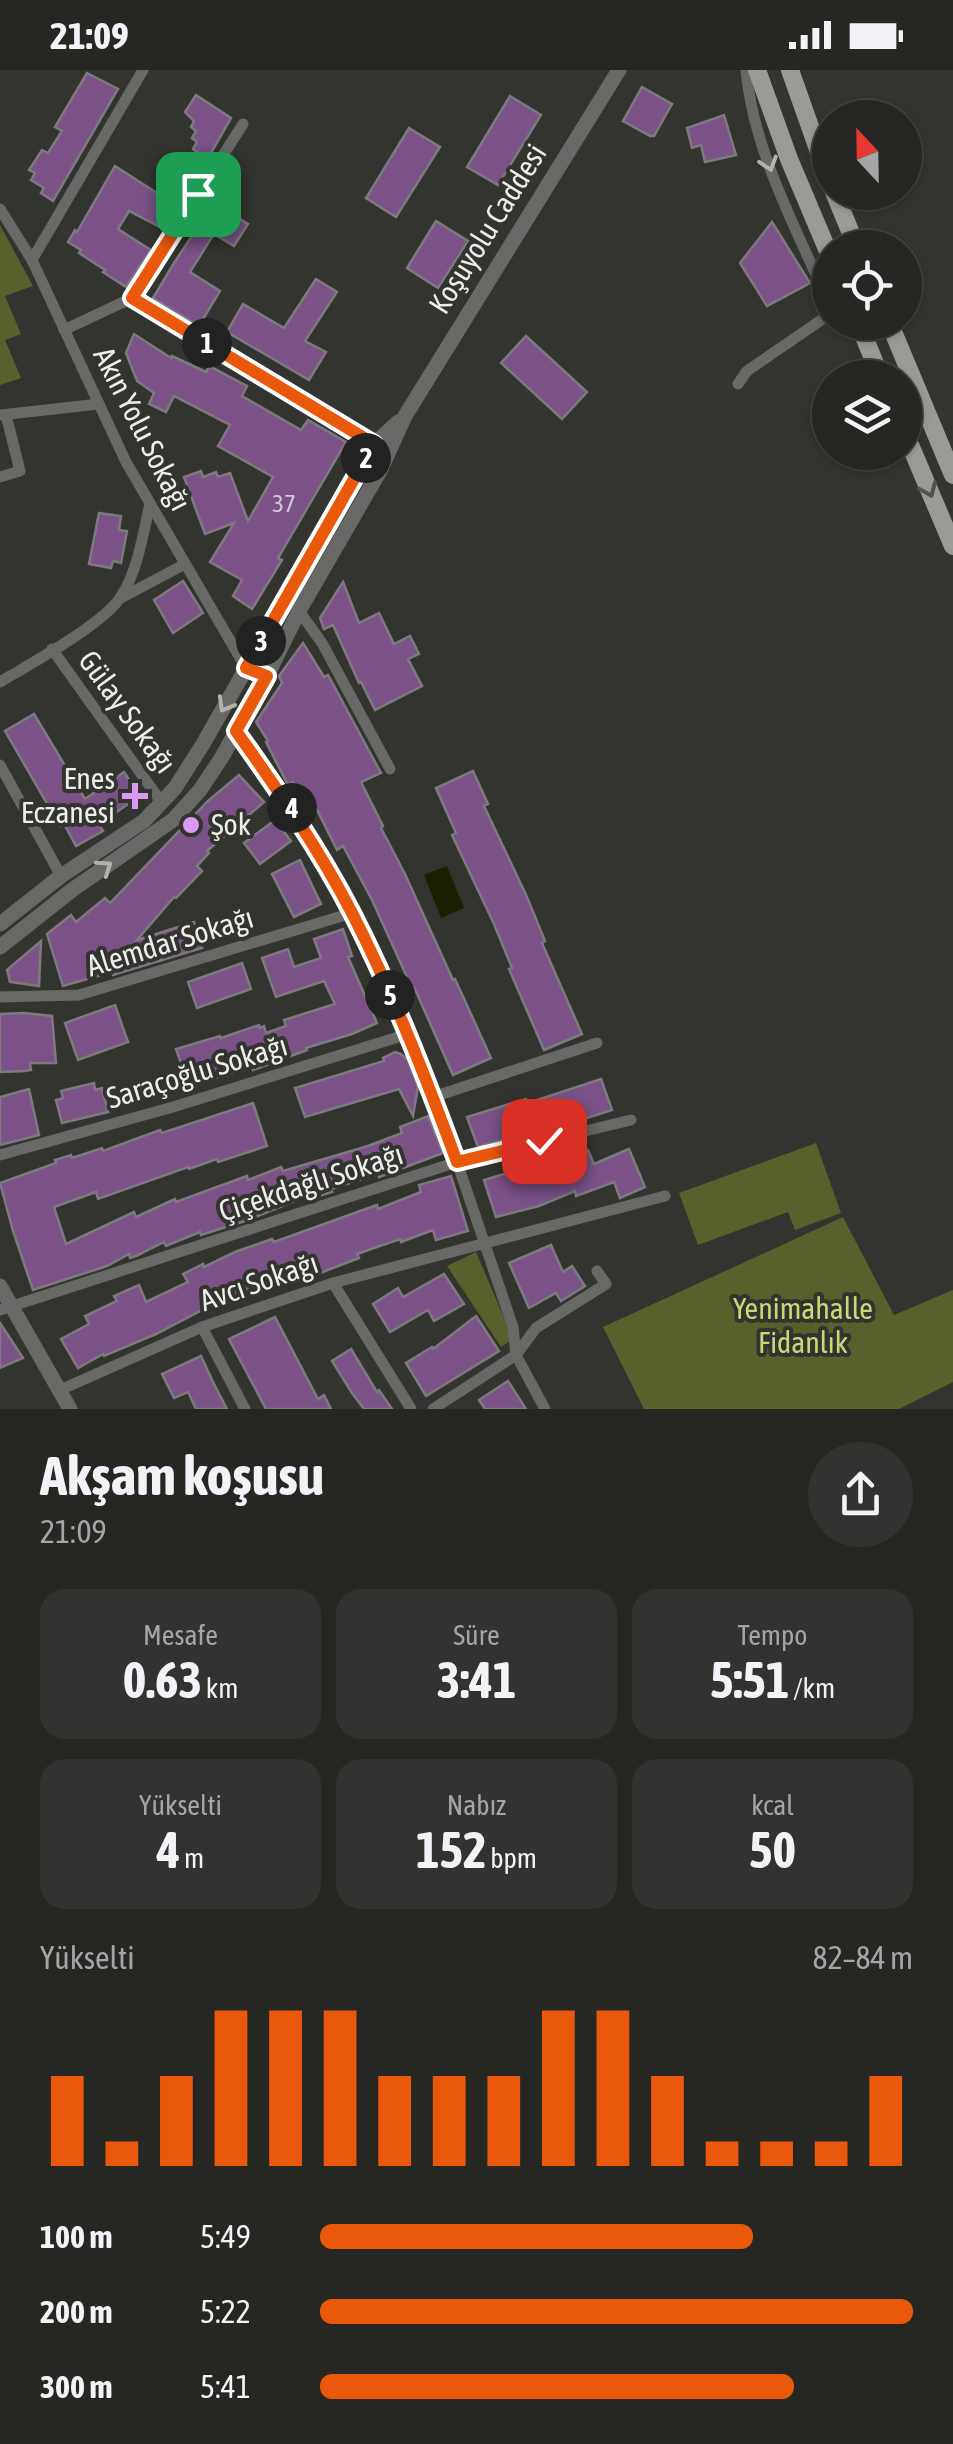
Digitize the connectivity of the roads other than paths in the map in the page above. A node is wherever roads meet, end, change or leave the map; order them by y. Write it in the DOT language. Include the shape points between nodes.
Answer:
graph roads {
  1 [pos="143,70"];
  2 [pos="619,70"];
  3 [pos="746,70"];
  4 [pos="757,70"];
  5 [pos="790,70"];
  6 [pos="243,124"];
  7 [pos="812,133"];
  8 [pos="0,209"];
  9 [pos="819,230"];
  10 [pos="32,260"];
  11 [pos="812,266"];
  12 [pos="132,298"];
  13 [pos="812,326"];
  14 [pos="64,330"];
  15 [pos="897,340"];
  16 [pos="738,384"];
  17 [pos="99,404"];
  18 [pos="3,415"];
  19 [pos="405,416"];
  20 [pos="374,444"];
  21 [pos="921,470"];
  22 [pos="953,475"];
  23 [pos="0,477"];
  24 [pos="150,504"];
  25 [pos="953,546"];
  26 [pos="185,564"];
  27 [pos="122,598"];
  28 [pos="299,611"];
  29 [pos="52,650"];
  30 [pos="246,668"];
  31 [pos="267,676"];
  32 [pos="0,682"];
  33 [pos="236,731"];
  34 [pos="0,765"];
  35 [pos="390,769"];
  36 [pos="162,803"];
  37 [pos="173,820"];
  38 [pos="61,876"];
  39 [pos="72,890"];
  40 [pos="352,913"];
  41 [pos="0,924"];
  42 [pos="0,947"];
  43 [pos="0,997"];
  44 [pos="408,1034"];
  45 [pos="597,1044"];
  46 [pos="433,1096"];
  47 [pos="631,1120"];
  48 [pos="0,1154"];
  49 [pos="457,1162"];
  50 [pos="664,1196"];
  51 [pos="483,1245"];
  52 [pos="597,1271"];
  53 [pos="333,1283"];
  54 [pos="0,1286"];
  55 [pos="5,1308"];
  56 [pos="202,1327"];
  57 [pos="516,1355"];
  58 [pos="60,1390"];
  59 [pos="454,1395"];
  60 [pos="70,1409"];
  61 [pos="244,1409"];
  62 [pos="411,1409"];
  63 [pos="434,1409"];
  64 [pos="464,1409"];
  65 [pos="544,1409"];
  1 -- 10 [label="street"];
  2 -- 19 [label="street, Koşuyolu Caddesi"];
  3 -- 11 [label="street, one-way" via="772,175"];
  4 -- 9 [label="main road"];
  5 -- 7 [label="main road"];
  6 -- 12 [label="street"];
  8 -- 10 [label="street, Akın Yolu Sokağı"];
  10 -- 14 [label="street, Akın Yolu Sokağı"];
  12 -- 14 [label="street"];
  12 -- 20 [label="street"];
  13 -- 16 [label="street"];
  14 -- 17 [label="street, Akın Yolu Sokağı"];
  15 -- 22 [label="main road"];
  17 -- 18 [label="street"];
  17 -- 24 [label="street, Akın Yolu Sokağı"];
  18 -- 23 [label="street" via="20,472"];
  19 -- 20 [label="street, Koşuyolu Caddesi"];
  19 -- 28 [label="street, Koşuyolu Caddesi"];
  20 -- 30 [label="street, Koşuyolu Caddesi"];
  21 -- 25 [label="main road, one-way"];
  24 -- 26 [label="street, Akın Yolu Sokağı"];
  24 -- 27 [label="street"];
  26 -- 27 [label="street"];
  26 -- 30 [label="street, Akın Yolu Sokağı"];
  27 -- 29 [label="street"];
  28 -- 31 [label="street, Koşuyolu Caddesi"];
  28 -- 35 [label="street"];
  29 -- 32 [label="street"];
  29 -- 36 [label="street, Gülay Sokağı"];
  30 -- 31 [label="street"];
  30 -- 36 [label="street, Koşuyolu Caddesi, one-way"];
  31 -- 33 [label="street, Koşuyolu Caddesi"];
  33 -- 37 [label="street, Koşuyolu Caddesi"];
  33 -- 40 [label="street"];
  34 -- 38 [label="street"];
  36 -- 37 [label="street"];
  36 -- 38 [label="street, Koşuyolu Caddesi"];
  39 -- 37 [label="street, Koşuyolu Caddesi, one-way"];
  38 -- 39 [label="street"];
  38 -- 41 [label="street, Koşuyolu Caddesi"];
  39 -- 42 [label="street, Koşuyolu Caddesi"];
  40 -- 43 [label="street, Alemdar Sokağı" via="79,996"];
  40 -- 44 [label="street"];
  44 -- 46 [label="street"];
  44 -- 48 [label="street, Saraçoğlu Sokağı"];
  45 -- 46 [label="street"];
  46 -- 49 [label="street"];
  47 -- 49 [label="street, Çiçekdağlı Sokağı"];
  49 -- 51 [label="street"];
  49 -- 55 [label="street, Çiçekdağlı Sokağı"];
  50 -- 51 [label="street, Avcı Sokağı"];
  51 -- 53 [label="street, Avcı Sokağı"];
  51 -- 57 [label="street"];
  52 -- 57 [label="street" via="606,1284 536,1328"];
  53 -- 56 [label="street, Avcı Sokağı"];
  53 -- 62 [label="street"];
  54 -- 55 [label="street"];
  55 -- 58 [label="street"];
  56 -- 58 [label="street, Avcı Sokağı"];
  56 -- 61 [label="street"];
  57 -- 59 [label="street"];
  57 -- 65 [label="street"];
  58 -- 60 [label="street"];
  59 -- 63 [label="street"];
  59 -- 64 [label="street"];
}
